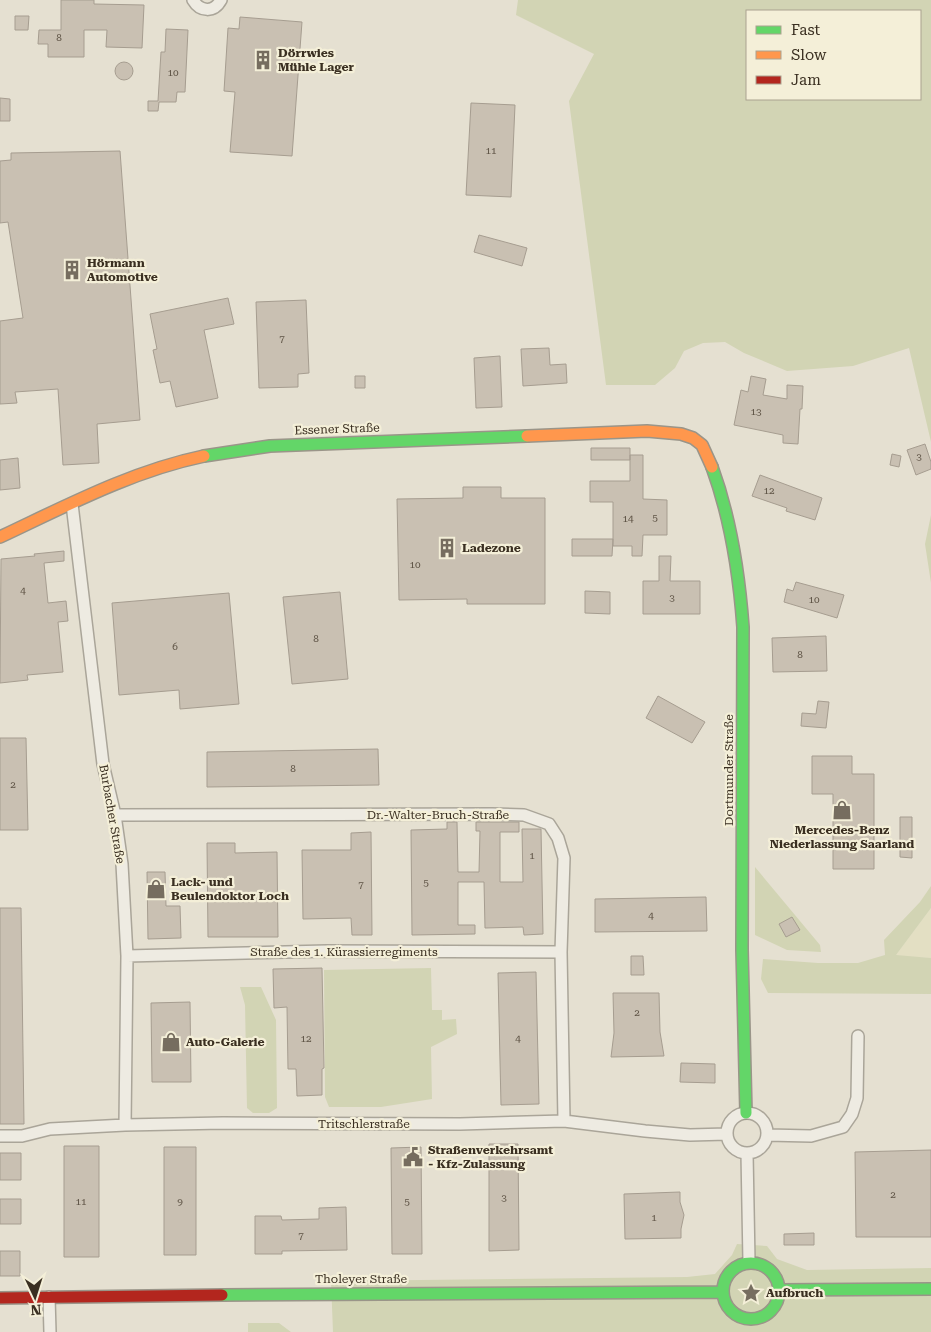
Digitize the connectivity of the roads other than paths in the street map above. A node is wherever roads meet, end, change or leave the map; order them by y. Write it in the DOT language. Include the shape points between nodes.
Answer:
graph roads {
  1 [pos="193,0"];
  2 [pos="221,0"];
  3 [pos="692,437"];
  4 [pos="72,504"];
  5 [pos="0,538"];
  6 [pos="115,815"];
  7 [pos="561,952"];
  8 [pos="127,956"];
  9 [pos="858,1036"];
  10 [pos="746,1113"];
  11 [pos="564,1122"];
  12 [pos="125,1125"];
  13 [pos="727,1134"];
  14 [pos="768,1135"];
  15 [pos="0,1136"];
  16 [pos="747,1153"];
  17 [pos="749,1262"];
  18 [pos="931,1289"];
  19 [pos="779,1290"];
  20 [pos="722,1292"];
  21 [pos="49,1297"];
  22 [pos="0,1298"];
  23 [pos="50,1332"];
  1 -- 2 [label="street" via="206,10 216,7"];
  3 -- 4 [label="street, Essener Straße" via="679,433 604,432 270,446 172,464"];
  3 -- 10 [label="street, Dortmunder Straße" via="701,443 717,480 739,576 744,650 742,950"];
  4 -- 5 [label="street, Essener Straße"];
  4 -- 6 [label="street, Burbacher Straße" via="103,764"];
  6 -- 7 [label="street, Dr.-Walter-Bruch-Straße" via="524,815 549,824 558,838 564,858"];
  6 -- 8 [label="street, Burbacher Straße" via="122,864"];
  7 -- 8 [label="street, Straße des 1. Kürassierregiments" via="327,950"];
  7 -- 11 [label="street, Dr.-Walter-Bruch-Straße"];
  8 -- 12 [label="street, Burbacher Straße"];
  9 -- 14 [label="street" via="857,1098 852,1114 842,1127 811,1136"];
  10 -- 13 [label="street" via="735,1118"];
  10 -- 14 [label="street" via="759,1117"];
  11 -- 12 [label="street, Tritschlerstraße"];
  11 -- 13 [label="street, Tritschlerstraße" via="645,1132"];
  12 -- 15 [label="street, Tritschlerstraße"];
  13 -- 16 [label="street" via="735,1149"];
  14 -- 16 [label="street" via="763,1146"];
  16 -- 17 [label="street"];
  17 -- 19 [label="street" via="770,1270"];
  17 -- 20 [label="street" via="733,1268 723,1283"];
  18 -- 19 [label="street"];
  19 -- 20 [label="street" via="770,1312 748,1319 733,1313"];
  20 -- 21 [label="street, Tholeyer Straße"];
  21 -- 22 [label="street, Tholeyer Straße"];
  21 -- 23 [label="street"];
}
